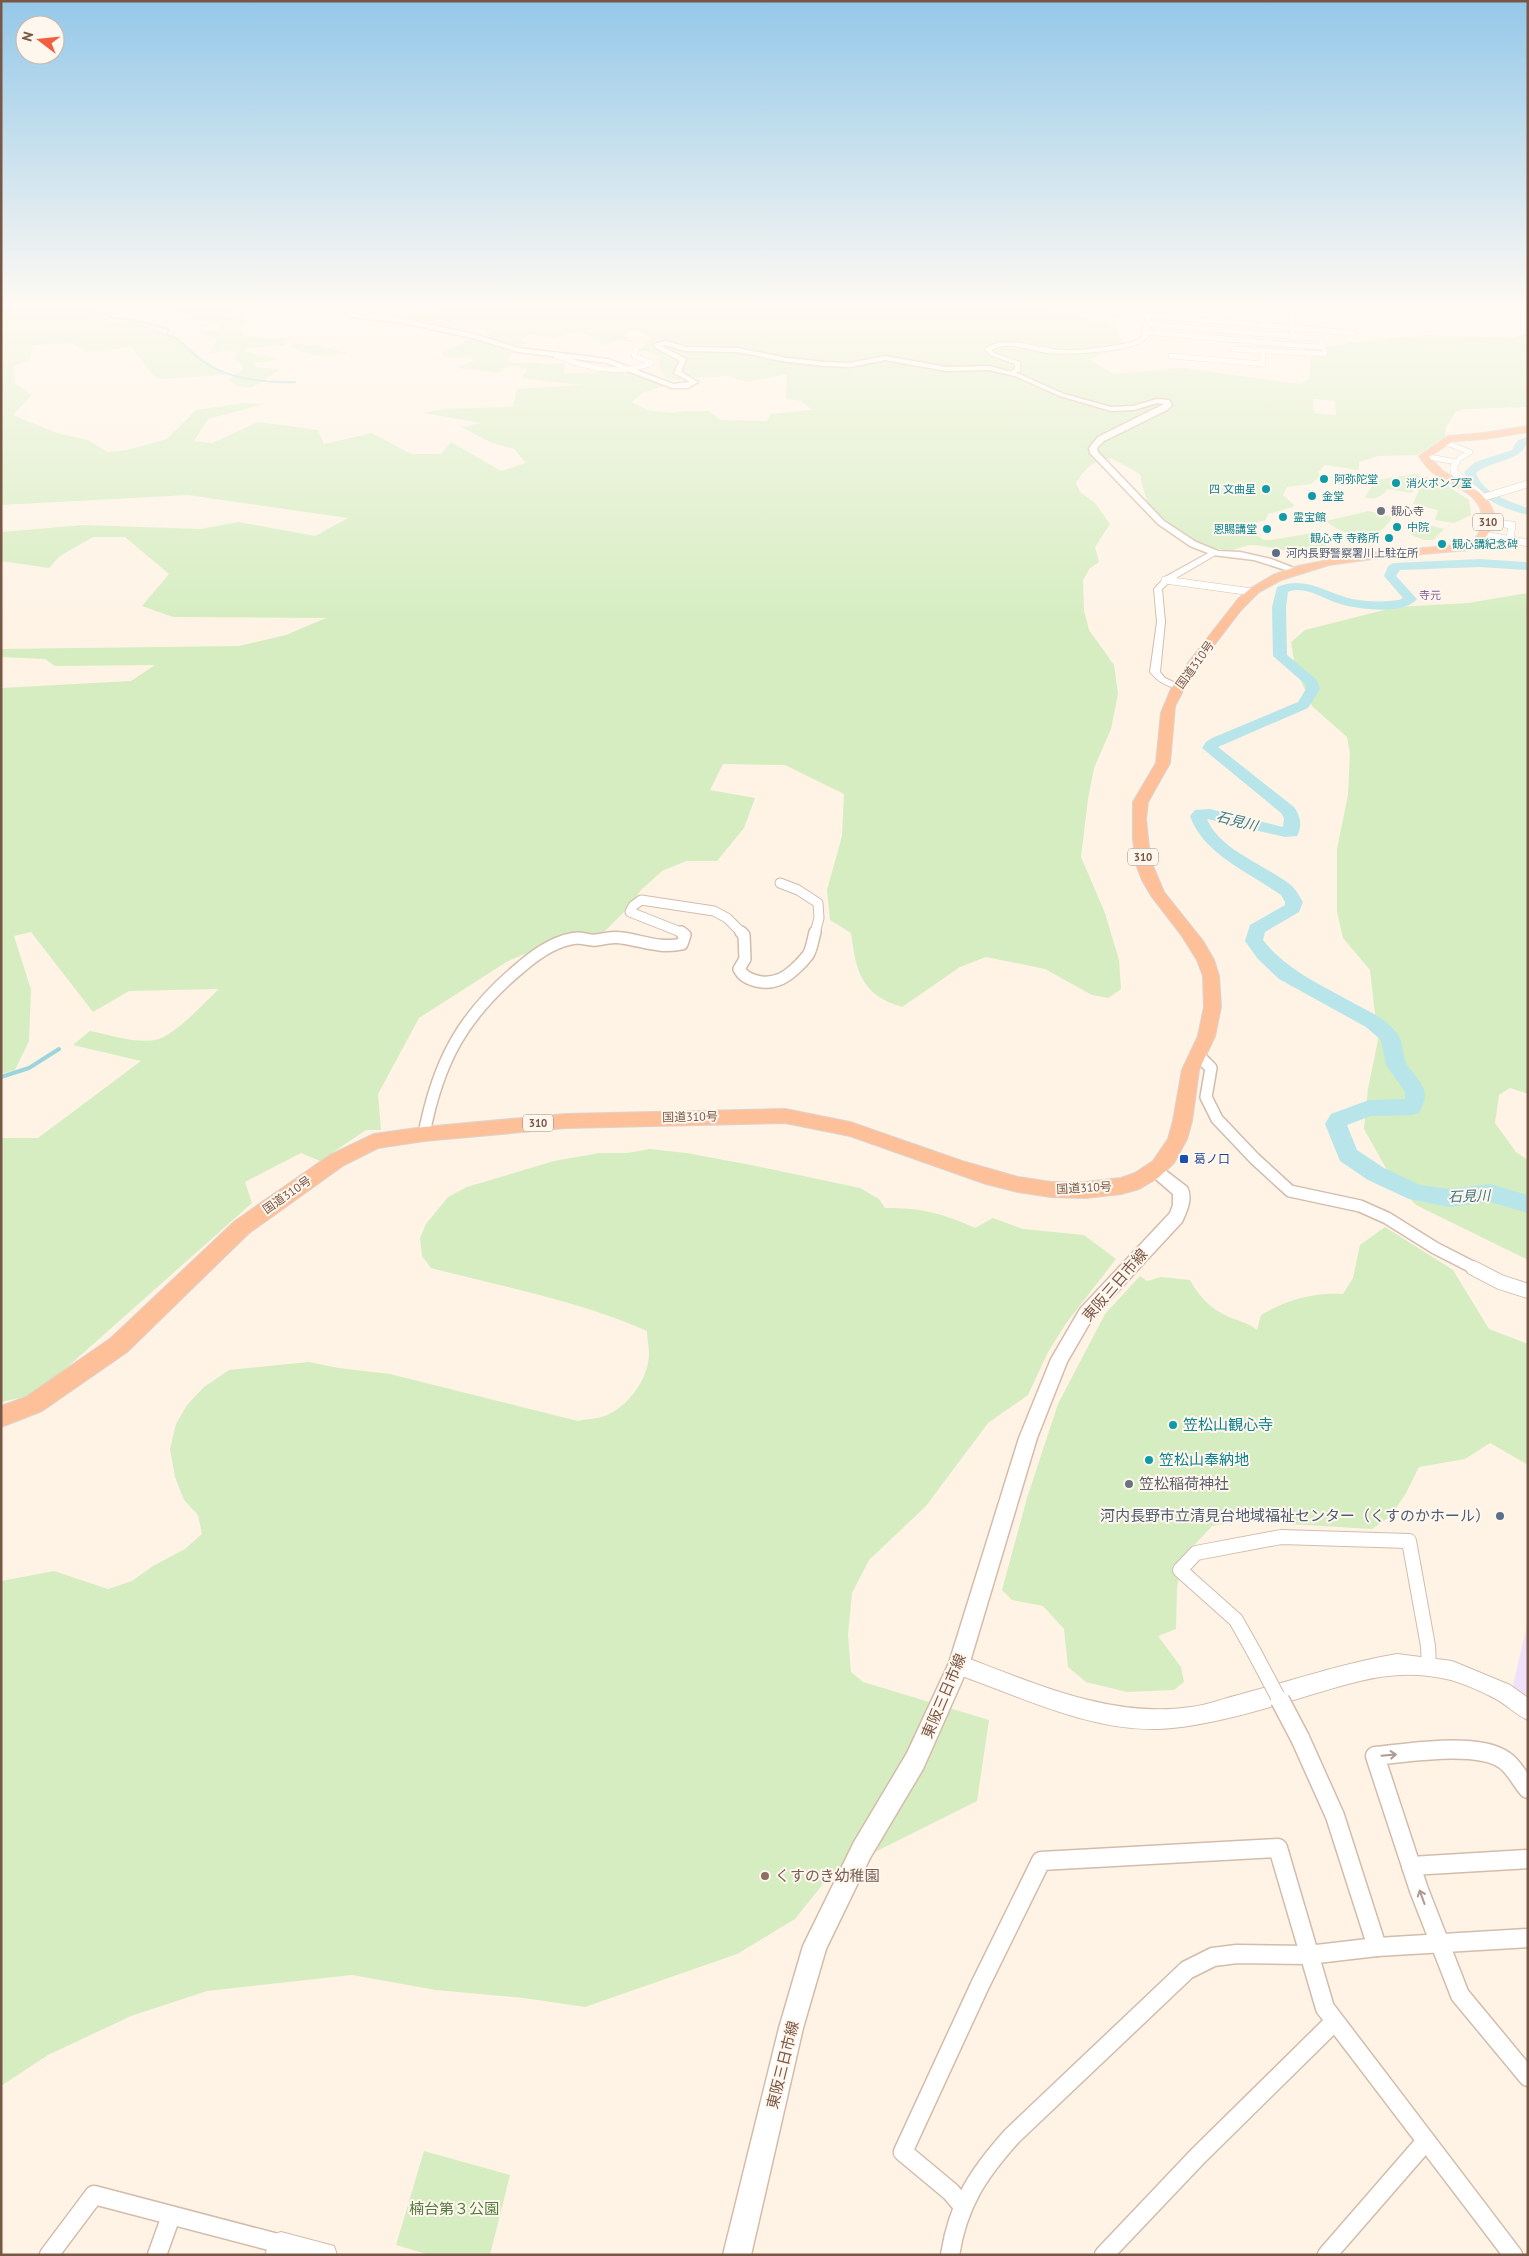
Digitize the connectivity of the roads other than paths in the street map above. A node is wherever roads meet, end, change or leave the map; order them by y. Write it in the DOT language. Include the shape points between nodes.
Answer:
graph roads {
  1 [pos="1151,414"];
  2 [pos="1528,429"];
  3 [pos="1444,442"];
  4 [pos="1424,456"];
  5 [pos="1456,462"];
  6 [pos="1528,484"];
  7 [pos="1487,496"];
  8 [pos="1488,522"];
  9 [pos="1484,535"];
  10 [pos="1510,539"];
  11 [pos="1528,542"];
  12 [pos="1216,553"];
  13 [pos="1295,570"];
  14 [pos="1165,580"];
  15 [pos="1252,592"];
  16 [pos="1177,686"];
  17 [pos="780,883"];
  18 [pos="1198,1055"];
  19 [pos="424,1134"];
  20 [pos="1156,1171"];
  21 [pos="1528,1291"];
  22 [pos="1,1417"];
  23 [pos="959,1665"];
  24 [pos="1429,1667"];
  25 [pos="1528,1710"];
  26 [pos="1528,1789"];
  27 [pos="1528,1859"];
  28 [pos="1412,1866"];
  29 [pos="1528,1938"];
  30 [pos="1439,1943"];
  31 [pos="1377,1947"];
  32 [pos="1308,1955"];
  33 [pos="1334,2022"];
  34 [pos="1528,2077"];
  35 [pos="1426,2141"];
  36 [pos="961,2204"];
  37 [pos="171,2216"];
  38 [pos="279,2249"];
  39 [pos="49,2255"];
  40 [pos="157,2255"];
  41 [pos="325,2255"];
  42 [pos="737,2255"];
  43 [pos="950,2255"];
  44 [pos="1104,2255"];
  45 [pos="1327,2255"];
  46 [pos="1513,2255"];
  1 -- 12 [label="main road" via="1101,439 1093,448 1094,453 1168,530"];
  2 -- 3 [label="highway" via="1456,437"];
  3 -- 4 [label="highway"];
  3 -- 5 [label="street" via="1470,452"];
  4 -- 5 [label="street"];
  4 -- 7 [label="highway, 310" via="1437,470"];
  5 -- 7 [label="street" via="1454,472 1481,495"];
  6 -- 7 [label="street"];
  7 -- 8 [label="highway, 310"];
  8 -- 9 [label="highway, 310"];
  8 -- 10 [label="street" via="1512,526"];
  9 -- 10 [label="street"];
  9 -- 13 [label="highway, 国道310号 / 310" via="1469,547 1358,557"];
  10 -- 11 [label="street"];
  12 -- 13 [label="main road" via="1243,556"];
  12 -- 14 [label="street"];
  13 -- 15 [label="highway, 国道310号 / 310"];
  14 -- 15 [label="street"];
  14 -- 16 [label="street" via="1158,589 1161,622 1156,672 1162,680"];
  15 -- 16 [label="highway, 国道310号 / 310"];
  16 -- 18 [label="highway, 国道310号 / 310" via="1168,711 1163,762 1142,797 1141,847 1150,884 1196,940 1207,960 1214,995 1213,1016"];
  17 -- 19 [label="street" via="818,903 819,918 808,954 779,980 752,980 742,975 739,969 745,959 744,936 728,918 714,911 641,900 630,912 680,931 685,935 682,944 676,947 610,936 594,941 578,938 557,943 537,953 488,999 454,1040"];
  18 -- 20 [label="highway, 国道310号 / 310" via="1190,1072 1182,1128 1172,1153"];
  18 -- 21 [label="street" via="1211,1068 1206,1097 1217,1119 1290,1191 1360,1206 1492,1278"];
  19 -- 20 [label="highway, 国道310号 / 310" via="566,1121 785,1116 857,1131 975,1174 1027,1187 1088,1190 1125,1186"];
  19 -- 22 [label="highway, 国道310号 / 310" via="374,1141 337,1160 242,1227 119,1345 34,1404"];
  20 -- 23 [label="main road, 東阪三日市線" via="1181,1191 1181,1205 1176,1217 1086,1314 1060,1359 1028,1438"];
  23 -- 24 [label="street" via="1068,1704 1117,1716 1157,1719 1191,1717 1355,1671 1397,1664"];
  23 -- 42 [label="main road, 東阪三日市線" via="915,1762 862,1850 816,1946 791,2028"];
  24 -- 25 [label="street" via="1485,1683"];
  24 -- 31 [label="street, bridge" via="1409,1541 1281,1537 1196,1553 1180,1570 1236,1620 1300,1738 1335,1816"];
  28 -- 26 [label="street, one-way" via="1375,1756 1464,1750 1481,1752 1502,1759"];
  27 -- 28 [label="street"];
  30 -- 28 [label="street, one-way"];
  29 -- 30 [label="street"];
  30 -- 31 [label="street"];
  30 -- 34 [label="street" via="1460,1995"];
  31 -- 32 [label="street"];
  32 -- 33 [label="street" via="1325,2008"];
  32 -- 36 [label="street" via="1213,1956 1187,1970 1012,2136 984,2166"];
  32 -- 36 [label="street" via="1278,1848 1041,1861 903,2152"];
  33 -- 35 [label="street"];
  33 -- 44 [label="street" via="1198,2156"];
  35 -- 45 [label="street"];
  35 -- 46 [label="street"];
  36 -- 43 [label="street"];
  37 -- 38 [label="street"];
  37 -- 39 [label="street" via="94,2195"];
  37 -- 40 [label="street"];
  38 -- 41 [label="street"];
}
